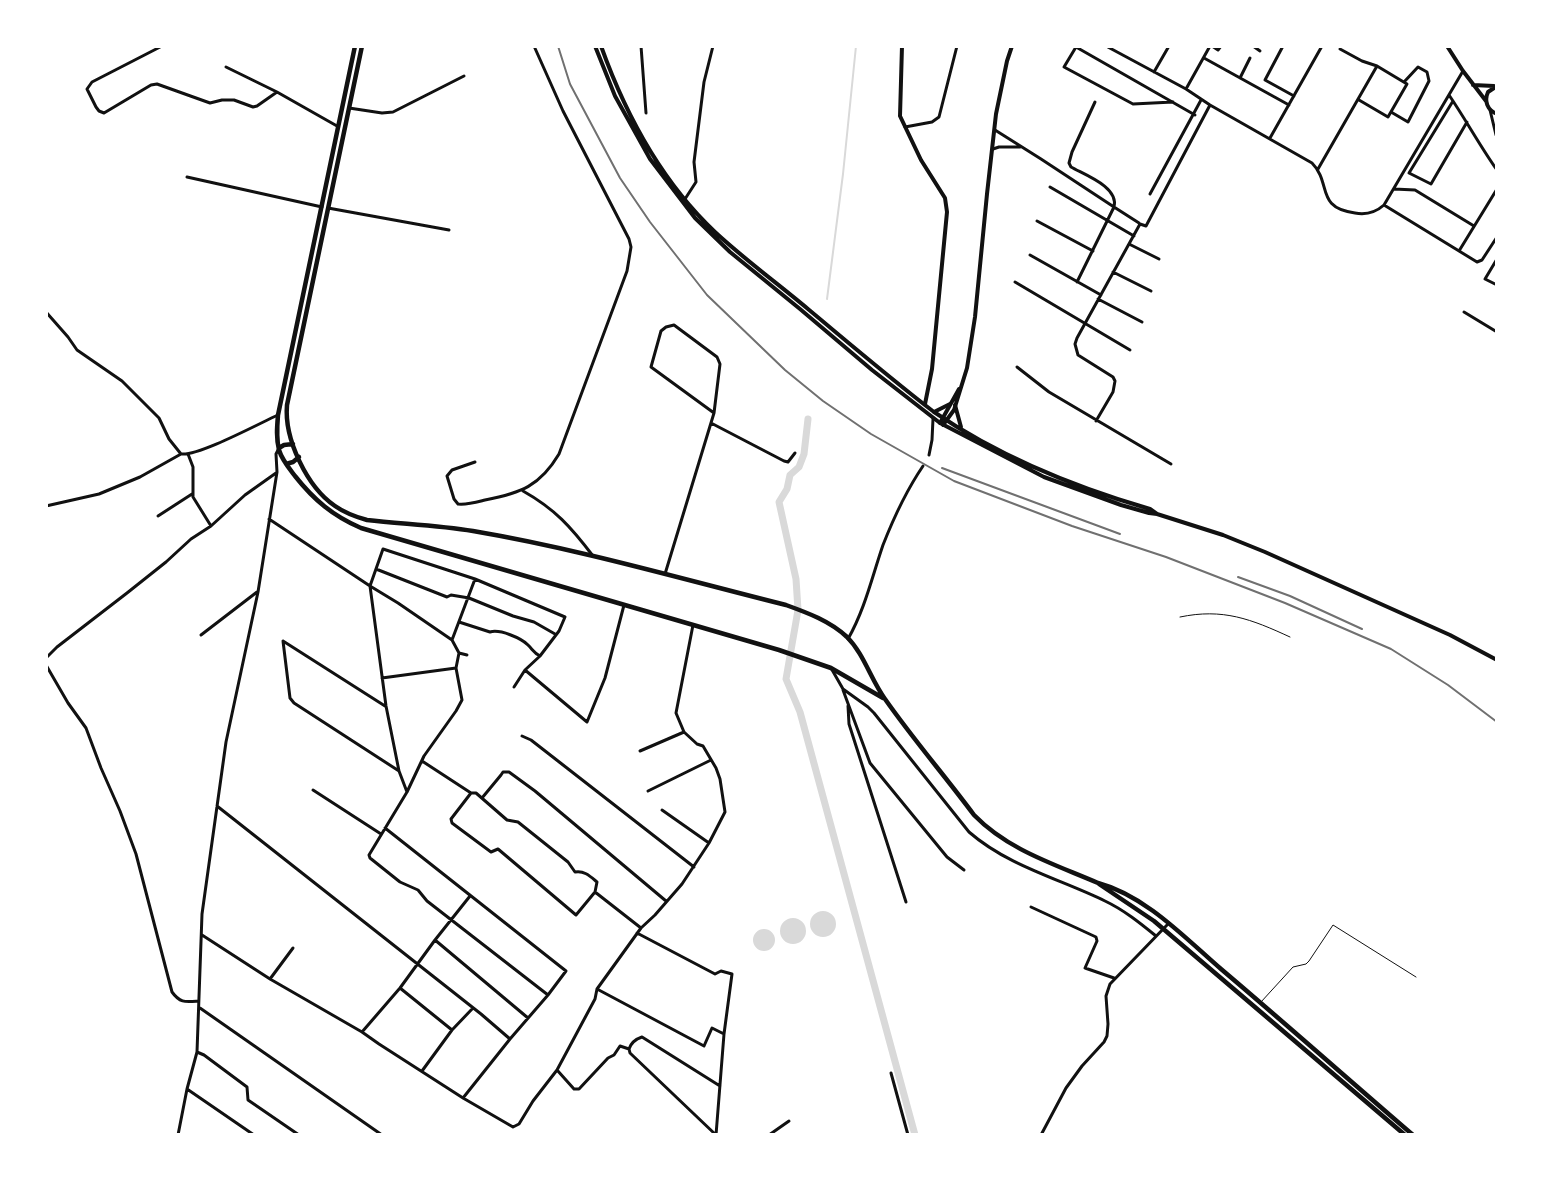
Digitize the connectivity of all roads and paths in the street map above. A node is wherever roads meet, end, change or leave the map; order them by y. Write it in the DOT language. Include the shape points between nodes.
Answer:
graph roads {
  1 [pos="162,46"];
  2 [pos="355,46"];
  3 [pos="362,46"];
  4 [pos="534,46"];
  5 [pos="595,46"];
  6 [pos="601,46"];
  7 [pos="641,46"];
  8 [pos="713,46"];
  9 [pos="902,46"];
  10 [pos="957,46"];
  11 [pos="1012,46"];
  12 [pos="1106,46"];
  13 [pos="1169,46"];
  14 [pos="1211,46"];
  15 [pos="1221,46"];
  16 [pos="1253,46"];
  17 [pos="1283,46"];
  18 [pos="1447,46"];
  19 [pos="1320,47"];
  20 [pos="1340,49"];
  21 [pos="1260,51"];
  22 [pos="1204,58"];
  23 [pos="1250,58"];
  24 [pos="226,66"];
  25 [pos="1377,66"];
  26 [pos="1463,71"];
  27 [pos="1154,72"];
  28 [pos="464,76"];
  29 [pos="1240,78"];
  30 [pos="1404,82"];
  31 [pos="1473,85"];
  32 [pos="1496,86"];
  33 [pos="1186,89"];
  34 [pos="277,92"];
  35 [pos="1449,95"];
  36 [pos="1294,96"];
  37 [pos="1201,100"];
  38 [pos="1359,100"];
  39 [pos="1453,101"];
  40 [pos="1486,101"];
  41 [pos="1095,102"];
  42 [pos="1173,102"];
  43 [pos="1210,105"];
  44 [pos="1289,106"];
  45 [pos="349,108"];
  46 [pos="1490,110"];
  47 [pos="1391,112"];
  48 [pos="646,113"];
  49 [pos="1497,114"];
  50 [pos="1195,115"];
  51 [pos="1467,122"];
  52 [pos="337,126"];
  53 [pos="905,128"];
  54 [pos="995,130"];
  55 [pos="1497,135"];
  56 [pos="1270,138"];
  57 [pos="1021,147"];
  58 [pos="993,149"];
  59 [pos="1318,169"];
  60 [pos="1497,170"];
  61 [pos="187,177"];
  62 [pos="1050,187"];
  63 [pos="1394,189"];
  64 [pos="1497,189"];
  65 [pos="1150,194"];
  66 [pos="685,199"];
  67 [pos="1384,205"];
  68 [pos="322,207"];
  69 [pos="328,208"];
  70 [pos="1114,208"];
  71 [pos="1037,221"];
  72 [pos="1109,221"];
  73 [pos="1140,224"];
  74 [pos="1474,226"];
  75 [pos="449,230"];
  76 [pos="1134,236"];
  77 [pos="1497,237"];
  78 [pos="1130,244"];
  79 [pos="1093,251"];
  80 [pos="1459,251"];
  81 [pos="1030,255"];
  82 [pos="1158,258"];
  83 [pos="1497,258"];
  84 [pos="1113,272"];
  85 [pos="1015,282"];
  86 [pos="1077,282"];
  87 [pos="1497,285"];
  88 [pos="1151,292"];
  89 [pos="1101,295"];
  90 [pos="1098,299"];
  91 [pos="46,312"];
  92 [pos="1464,312"];
  93 [pos="1085,322"];
  94 [pos="1142,322"];
  95 [pos="1497,332"];
  96 [pos="1130,350"];
  97 [pos="1016,367"];
  98 [pos="962,382"];
  99 [pos="916,398"];
  100 [pos="914,404"];
  101 [pos="925,404"];
  102 [pos="950,404"];
  103 [pos="955,405"];
  104 [pos="934,412"];
  105 [pos="714,413"];
  106 [pos="278,415"];
  107 [pos="943,417"];
  108 [pos="933,419"];
  109 [pos="948,420"];
  110 [pos="1096,421"];
  111 [pos="711,423"];
  112 [pos="942,424"];
  113 [pos="962,429"];
  114 [pos="293,444"];
  115 [pos="279,448"];
  116 [pos="795,453"];
  117 [pos="181,454"];
  118 [pos="188,454"];
  119 [pos="929,455"];
  120 [pos="299,457"];
  121 [pos="475,462"];
  122 [pos="286,464"];
  123 [pos="1171,464"];
  124 [pos="922,466"];
  125 [pos="277,472"];
  126 [pos="523,490"];
  127 [pos="192,494"];
  128 [pos="46,506"];
  129 [pos="1157,514"];
  130 [pos="158,516"];
  131 [pos="269,519"];
  132 [pos="211,526"];
  133 [pos="594,556"];
  134 [pos="376,568"];
  135 [pos="665,574"];
  136 [pos="475,579"];
  137 [pos="370,586"];
  138 [pos="258,592"];
  139 [pos="469,598"];
  140 [pos="624,605"];
  141 [pos="1180,617"];
  142 [pos="460,622"];
  143 [pos="693,625"];
  144 [pos="555,634"];
  145 [pos="201,635"];
  146 [pos="1290,637"];
  147 [pos="848,639"];
  148 [pos="452,640"];
  149 [pos="459,653"];
  150 [pos="467,655"];
  151 [pos="540,656"];
  152 [pos="46,658"];
  153 [pos="1497,660"];
  154 [pos="46,665"];
  155 [pos="456,668"];
  156 [pos="831,668"];
  157 [pos="525,670"];
  158 [pos="382,678"];
  159 [pos="514,687"];
  160 [pos="843,689"];
  161 [pos="884,699"];
  162 [pos="848,703"];
  163 [pos="386,706"];
  164 [pos="684,732"];
  165 [pos="522,736"];
  166 [pos="640,751"];
  167 [pos="711,760"];
  168 [pos="422,761"];
  169 [pos="400,771"];
  170 [pos="314,790"];
  171 [pos="648,791"];
  172 [pos="407,792"];
  173 [pos="471,792"];
  174 [pos="482,798"];
  175 [pos="217,806"];
  176 [pos="662,810"];
  177 [pos="385,828"];
  178 [pos="381,834"];
  179 [pos="709,843"];
  180 [pos="694,866"];
  181 [pos="964,870"];
  182 [pos="1098,883"];
  183 [pos="594,892"];
  184 [pos="470,896"];
  185 [pos="666,901"];
  186 [pos="906,902"];
  187 [pos="1031,907"];
  188 [pos="453,919"];
  189 [pos="1168,924"];
  190 [pos="640,928"];
  191 [pos="1163,928"];
  192 [pos="637,933"];
  193 [pos="202,935"];
  194 [pos="1156,936"];
  195 [pos="434,940"];
  196 [pos="293,948"];
  197 [pos="417,964"];
  198 [pos="1416,977"];
  199 [pos="1114,978"];
  200 [pos="270,979"];
  201 [pos="400,988"];
  202 [pos="597,988"];
  203 [pos="548,995"];
  204 [pos="198,1001"];
  205 [pos="1261,1002"];
  206 [pos="200,1007"];
  207 [pos="473,1008"];
  208 [pos="529,1018"];
  209 [pos="452,1030"];
  210 [pos="362,1032"];
  211 [pos="724,1034"];
  212 [pos="510,1039"];
  213 [pos="629,1049"];
  214 [pos="197,1052"];
  215 [pos="556,1070"];
  216 [pos="422,1071"];
  217 [pos="891,1073"];
  218 [pos="720,1086"];
  219 [pos="187,1089"];
  220 [pos="463,1098"];
  221 [pos="789,1121"];
  222 [pos="380,1134"];
  223 [pos="178,1135"];
  224 [pos="254,1135"];
  225 [pos="298,1135"];
  226 [pos="716,1135"];
  227 [pos="768,1135"];
  228 [pos="908,1135"];
  229 [pos="1042,1135"];
  230 [pos="1405,1135"];
  231 [pos="1413,1135"];
  1 -- 34 [label="street" via="88,86 87,90 99,111 104,113 157,84 210,103 234,100 253,107"];
  2 -- 52 [label="main road"];
  3 -- 45 [label="main road"];
  4 -- 126 [label="street" via="562,110 631,247 627,271 559,454 543,477"];
  5 -- 100 [label="main road" via="625,115 650,159 695,218 730,252"];
  6 -- 66 [label="main road" via="629,113"];
  7 -- 48 [label="street"];
  8 -- 66 [label="street" via="704,82 694,162 696,182"];
  9 -- 53 [label="main road" via="900,116"];
  10 -- 53 [label="street" via="940,117"];
  11 -- 54 [label="main road" via="1001,87"];
  12 -- 27 [label="street"];
  13 -- 27 [label="street"];
  14 -- 15 [label="street" via="1218,50"];
  14 -- 22 [label="street"];
  16 -- 21 [label="street"];
  17 -- 36 [label="street" via="1265,80"];
  18 -- 26 [label="main road"];
  19 -- 36 [label="street"];
  20 -- 25 [label="street"];
  22 -- 29 [label="street"];
  22 -- 33 [label="street"];
  23 -- 29 [label="street"];
  24 -- 34 [label="street"];
  25 -- 30 [label="street"];
  25 -- 38 [label="street"];
  26 -- 31 [label="main road"];
  26 -- 35 [label="street"];
  27 -- 33 [label="street"];
  28 -- 45 [label="street" via="393,112"];
  29 -- 44 [label="street"];
  30 -- 47 [label="street" via="1407,84"];
  30 -- 47 [label="street" via="1418,67 1427,72 1429,81 1408,122"];
  31 -- 32 [label="main road"];
  31 -- 40 [label="main road"];
  32 -- 40 [label="main road" via="1488,92"];
  33 -- 37 [label="street"];
  34 -- 52 [label="street"];
  35 -- 39 [label="street"];
  35 -- 63 [label="street"];
  36 -- 44 [label="street"];
  37 -- 43 [label="street"];
  37 -- 50 [label="street"];
  38 -- 47 [label="street" via="1388,117"];
  38 -- 59 [label="street"];
  39 -- 51 [label="street"];
  39 -- 51 [label="street" via="1409,172 1431,184"];
  40 -- 46 [label="main road"];
  41 -- 70 [label="street" via="1069,163 1106,188 1114,197"];
  42 -- 42 [label="street" via="1133,104 1064,67 1076,46"];
  42 -- 50 [label="street"];
  43 -- 56 [label="street"];
  43 -- 73 [label="street" via="1146,226"];
  44 -- 56 [label="street"];
  45 -- 69 [label="main road"];
  46 -- 49 [label="main road"];
  46 -- 55 [label="street"];
  50 -- 65 [label="street"];
  51 -- 60 [label="street"];
  52 -- 68 [label="main road"];
  53 -- 101 [label="main road" via="945,198 947,212 932,368"];
  54 -- 57 [label="street"];
  54 -- 58 [label="main road"];
  56 -- 59 [label="street"];
  57 -- 58 [label="street"];
  57 -- 70 [label="street"];
  58 -- 98 [label="main road" via="975,317"];
  59 -- 67 [label="street" via="1324,193 1336,208 1370,214"];
  61 -- 68 [label="street"];
  62 -- 72 [label="street"];
  63 -- 67 [label="street"];
  63 -- 74 [label="street" via="1415,190"];
  64 -- 74 [label="street"];
  66 -- 99 [label="main road" via="734,249"];
  67 -- 80 [label="street"];
  68 -- 106 [label="main road"];
  69 -- 75 [label="street"];
  69 -- 114 [label="main road" via="287,405 287,427"];
  70 -- 72 [label="street"];
  70 -- 73 [label="street"];
  71 -- 79 [label="street"];
  72 -- 76 [label="street"];
  72 -- 79 [label="street"];
  73 -- 76 [label="street"];
  74 -- 80 [label="street"];
  76 -- 78 [label="street"];
  77 -- 80 [label="street" via="1479,262"];
  78 -- 82 [label="street"];
  78 -- 84 [label="street"];
  79 -- 86 [label="street"];
  81 -- 86 [label="street"];
  83 -- 87 [label="street" via="1485,278"];
  84 -- 88 [label="street"];
  84 -- 89 [label="street"];
  85 -- 93 [label="street"];
  86 -- 89 [label="street"];
  89 -- 90 [label="street"];
  90 -- 93 [label="street"];
  90 -- 94 [label="street"];
  91 -- 117 [label="street" via="77,350 122,381 159,418"];
  92 -- 95 [label="street"];
  93 -- 96 [label="street"];
  93 -- 110 [label="street" via="1075,344 1078,355 1115,381 1113,392"];
  97 -- 110 [label="street"];
  98 -- 102 [label="main road"];
  98 -- 103 [label="main road"];
  99 -- 100 [label="main road"];
  99 -- 101 [label="main road"];
  100 -- 108 [label="main road"];
  101 -- 104 [label="main road"];
  102 -- 104 [label="main road"];
  102 -- 107 [label="main road"];
  103 -- 109 [label="main road"];
  103 -- 113 [label="main road"];
  104 -- 107 [label="main road"];
  105 -- 105 [label="street" via="651,367 661,331 666,327 674,325 717,357 720,364"];
  105 -- 111 [label="street"];
  106 -- 115 [label="main road"];
  106 -- 118 [label="street"];
  107 -- 109 [label="main road"];
  107 -- 112 [label="main road"];
  108 -- 112 [label="main road"];
  108 -- 119 [label="street"];
  109 -- 112 [label="main road"];
  109 -- 113 [label="main road"];
  110 -- 123 [label="street"];
  111 -- 116 [label="street" via="784,461 788,462"];
  111 -- 135 [label="street"];
  112 -- 129 [label="main road" via="1044,477 1121,505"];
  113 -- 129 [label="main road" via="1045,473"];
  114 -- 115 [label="main road"];
  114 -- 120 [label="main road"];
  115 -- 122 [label="main road"];
  115 -- 125 [label="street"];
  117 -- 118 [label="street"];
  117 -- 128 [label="street" via="140,478 99,494"];
  118 -- 127 [label="street" via="193,467"];
  120 -- 122 [label="main road"];
  120 -- 133 [label="main road" via="319,492 336,507 357,517 470,530"];
  121 -- 126 [label="street" via="448,474 456,503 461,505 509,496"];
  122 -- 140 [label="main road" via="316,501 361,528"];
  124 -- 147 [label="street" via="897,511 863,611"];
  125 -- 131 [label="street"];
  125 -- 132 [label="street"];
  126 -- 133 [label="street" via="559,516"];
  127 -- 130 [label="street"];
  127 -- 132 [label="street"];
  129 -- 153 [label="main road" via="1265,552 1450,635"];
  131 -- 137 [label="street"];
  131 -- 138 [label="street"];
  132 -- 152 [label="street"];
  133 -- 135 [label="main road"];
  134 -- 136 [label="street" via="383,549"];
  134 -- 137 [label="street"];
  134 -- 139 [label="street" via="446,597"];
  135 -- 147 [label="main road" via="786,605 832,625"];
  136 -- 139 [label="street"];
  136 -- 144 [label="street" via="565,617"];
  137 -- 148 [label="street"];
  137 -- 158 [label="street"];
  138 -- 145 [label="street"];
  138 -- 175 [label="street" via="226,742"];
  139 -- 142 [label="street"];
  139 -- 144 [label="street" via="534,622"];
  140 -- 143 [label="main road"];
  140 -- 157 [label="street" via="605,678 587,722"];
  141 -- 146 [label="lane" via="1200,613 1234,615"];
  142 -- 148 [label="street"];
  142 -- 151 [label="street" via="518,639"];
  143 -- 156 [label="main road"];
  143 -- 164 [label="street" via="676,712"];
  144 -- 151 [label="street"];
  147 -- 161 [label="main road"];
  148 -- 149 [label="street"];
  149 -- 150 [label="street"];
  149 -- 155 [label="street"];
  151 -- 157 [label="street"];
  154 -- 204 [label="street" via="86,728 120,811 136,854 172,992 183,1003"];
  155 -- 158 [label="street"];
  155 -- 168 [label="street" via="462,700"];
  156 -- 160 [label="street"];
  156 -- 161 [label="main road"];
  157 -- 159 [label="street"];
  158 -- 163 [label="street"];
  160 -- 162 [label="street"];
  160 -- 194 [label="street" via="874,713 969,832 986,846 1105,900"];
  161 -- 182 [label="main road" via="974,815 992,831 1012,845"];
  162 -- 181 [label="street" via="870,764 947,857"];
  162 -- 186 [label="street" via="849,724"];
  163 -- 169 [label="street"];
  163 -- 169 [label="street" via="282,641 290,698"];
  164 -- 166 [label="street"];
  164 -- 167 [label="street" via="703,746"];
  165 -- 180 [label="street"];
  167 -- 171 [label="street"];
  167 -- 179 [label="street" via="720,779 725,812"];
  168 -- 172 [label="street"];
  168 -- 173 [label="street"];
  169 -- 172 [label="street"];
  170 -- 178 [label="street"];
  172 -- 177 [label="street"];
  173 -- 174 [label="street"];
  173 -- 183 [label="street" via="451,819 452,823 491,852 498,850 576,915"];
  174 -- 183 [label="street" via="508,820 518,822 568,862 575,872 597,882"];
  174 -- 185 [label="street" via="503,772 509,772"];
  175 -- 193 [label="street"];
  175 -- 197 [label="street"];
  176 -- 179 [label="street"];
  177 -- 178 [label="street"];
  177 -- 184 [label="street"];
  178 -- 188 [label="street" via="369,852 370,858 400,882 418,890 427,901"];
  179 -- 180 [label="street"];
  180 -- 185 [label="street"];
  182 -- 189 [label="main road" via="1132,898"];
  182 -- 191 [label="main road"];
  183 -- 190 [label="street"];
  184 -- 188 [label="street"];
  184 -- 203 [label="street" via="566,971"];
  185 -- 190 [label="street"];
  187 -- 199 [label="street" via="1096,937 1085,968"];
  188 -- 195 [label="street"];
  188 -- 203 [label="street"];
  189 -- 191 [label="street"];
  189 -- 205 [label="main road"];
  190 -- 192 [label="street"];
  191 -- 194 [label="street"];
  191 -- 230 [label="main road"];
  192 -- 202 [label="street"];
  192 -- 211 [label="street" via="715,974 721,971 732,974"];
  193 -- 200 [label="street"];
  193 -- 204 [label="street"];
  194 -- 199 [label="street"];
  195 -- 197 [label="street"];
  195 -- 208 [label="street"];
  196 -- 200 [label="street"];
  197 -- 201 [label="street"];
  197 -- 207 [label="street"];
  198 -- 205 [label="lane" via="1333,925 1309,961 1293,967"];
  199 -- 229 [label="street" via="1106,996 1108,1024 1104,1042 1066,1088"];
  200 -- 210 [label="street"];
  201 -- 209 [label="street"];
  201 -- 210 [label="street"];
  202 -- 211 [label="street" via="704,1046 712,1028"];
  202 -- 215 [label="street"];
  203 -- 208 [label="street"];
  204 -- 206 [label="street"];
  205 -- 231 [label="main road"];
  206 -- 214 [label="street"];
  206 -- 222 [label="street"];
  207 -- 209 [label="street"];
  207 -- 212 [label="street"];
  208 -- 212 [label="street"];
  209 -- 216 [label="street"];
  210 -- 216 [label="street"];
  211 -- 218 [label="street"];
  212 -- 220 [label="street"];
  213 -- 215 [label="street" via="620,1046 579,1089 574,1089"];
  213 -- 218 [label="street" via="642,1037"];
  213 -- 226 [label="street"];
  214 -- 219 [label="street"];
  214 -- 225 [label="street" via="247,1086 248,1100"];
  215 -- 220 [label="street" via="519,1124 513,1127"];
  216 -- 220 [label="street"];
  217 -- 228 [label="street"];
  218 -- 226 [label="street"];
  219 -- 223 [label="street"];
  219 -- 224 [label="street"];
  221 -- 227 [label="street"];
}
